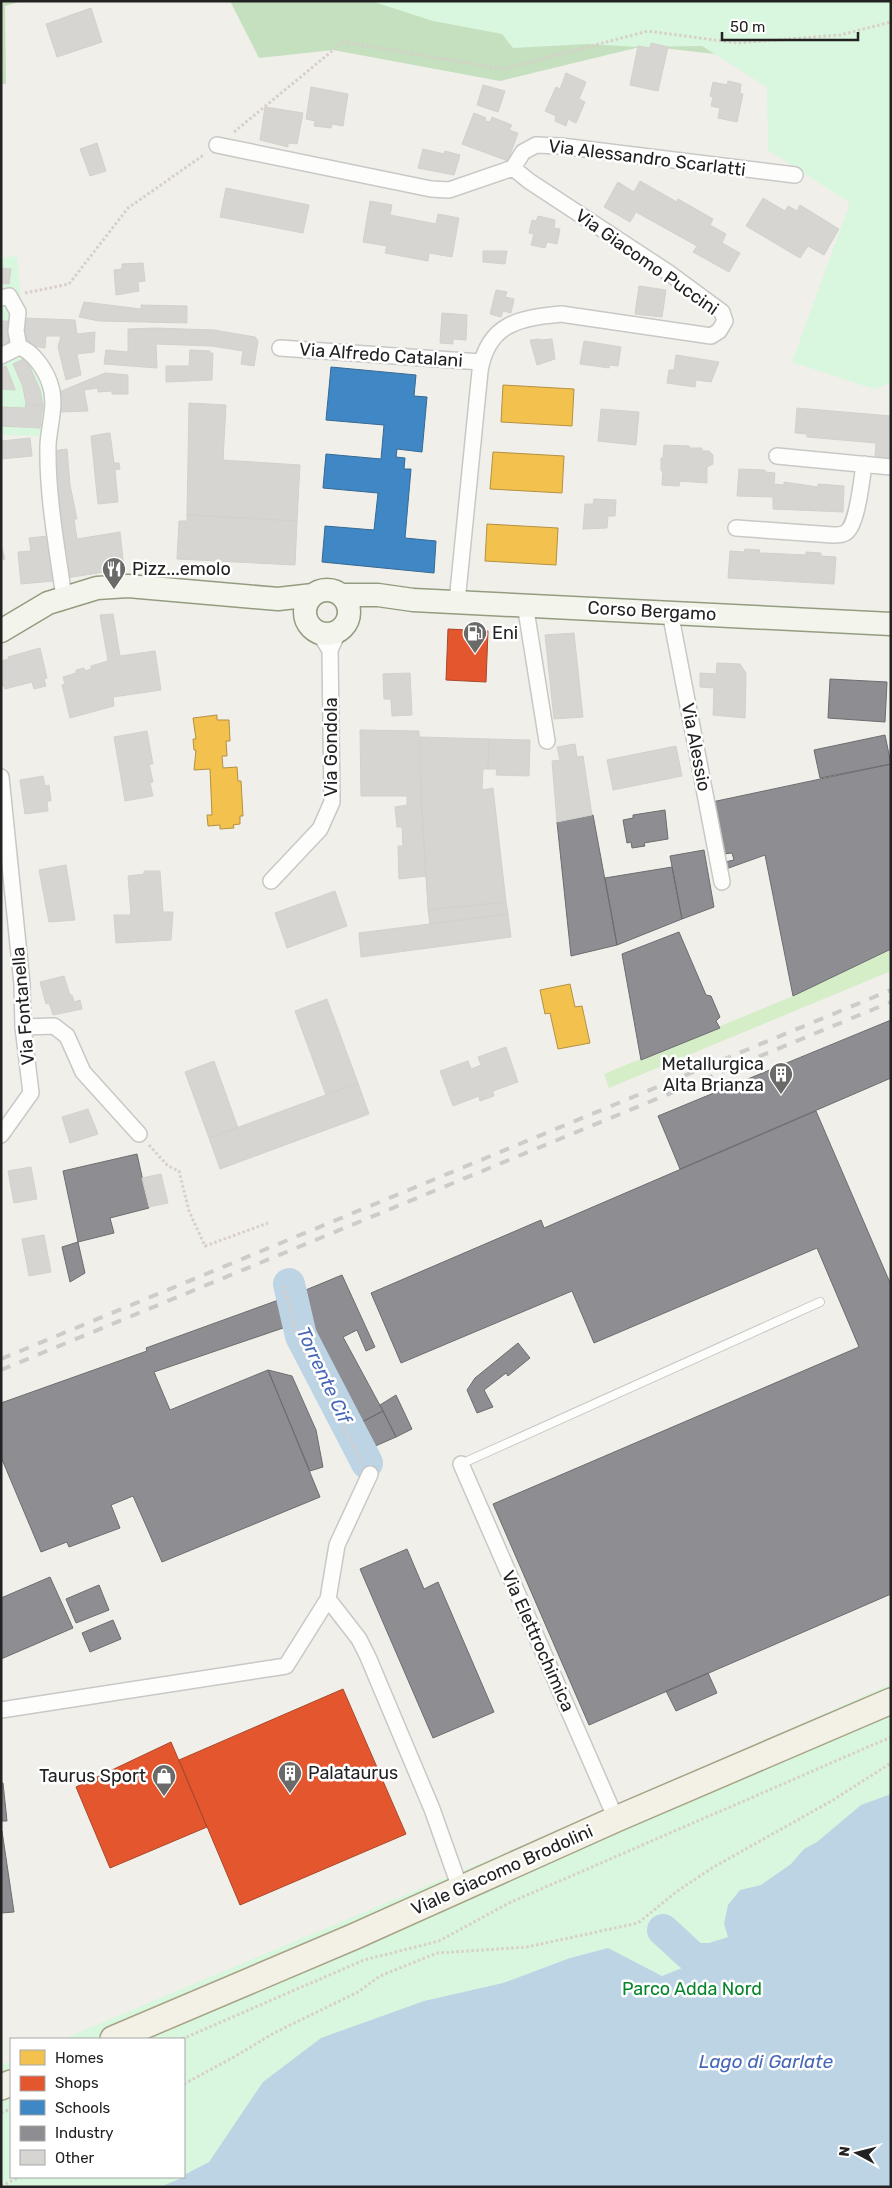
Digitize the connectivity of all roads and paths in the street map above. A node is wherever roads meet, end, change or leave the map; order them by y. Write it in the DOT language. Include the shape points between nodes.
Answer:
graph roads {
  1 [pos="891,22"];
  2 [pos="217,146"];
  3 [pos="513,168"];
  4 [pos="795,176"];
  5 [pos="5,297"];
  6 [pos="19,347"];
  7 [pos="280,348"];
  8 [pos="1,356"];
  9 [pos="482,362"];
  10 [pos="778,456"];
  11 [pos="864,464"];
  12 [pos="891,467"];
  13 [pos="736,528"];
  14 [pos="64,598"];
  15 [pos="278,599"];
  16 [pos="457,602"];
  17 [pos="525,604"];
  18 [pos="670,612"];
  19 [pos="331,624"];
  20 [pos="891,624"];
  21 [pos="1,631"];
  22 [pos="547,741"];
  23 [pos="1,777"];
  24 [pos="271,882"];
  25 [pos="722,882"];
  26 [pos="23,1026"];
  27 [pos="139,1134"];
  28 [pos="1,1135"];
  29 [pos="268,1224"];
  30 [pos="284,1286"];
  31 [pos="820,1302"];
  32 [pos="461,1464"];
  33 [pos="370,1474"];
  34 [pos="328,1599"];
  35 [pos="891,1701"];
  36 [pos="1,1710"];
  37 [pos="891,1736"];
  38 [pos="891,1763"];
  39 [pos="616,1819"];
  40 [pos="460,1888"];
  41 [pos="115,2038"];
  42 [pos="184,2038"];
  43 [pos="185,2083"];
  44 [pos="18,2178"];
  45 [pos="1,2186"];
  1 -- 2 [label="path" via="840,35 737,43 648,31 504,69 343,42"];
  2 -- 3 [label="street" via="431,189 450,190"];
  2 -- 5 [label="path" via="128,208 70,284"];
  3 -- 4 [label="street, Via Alessandro Scarlatti" via="523,152 536,145"];
  3 -- 9 [label="street, Via Giacomo Puccini" via="722,312 725,321 711,336 582,316 536,317 498,331"];
  5 -- 6 [label="street" via="18,312 16,331"];
  6 -- 8 [label="street"];
  6 -- 14 [label="street" via="36,359 51,384 53,417 48,443 51,495"];
  7 -- 9 [label="street, Via Alfredo Catalani"];
  9 -- 16 [label="street, Via Giacomo Puccini"];
  10 -- 11 [label="street"];
  11 -- 12 [label="street"];
  11 -- 13 [label="street" via="855,514 845,534"];
  14 -- 15 [label="main road" via="97,588 128,586"];
  14 -- 21 [label="main road" via="48,603"];
  15 -- 19 [label="main road"];
  15 -- 19 [label="main road" via="327,590"];
  16 -- 17 [label="main road, Corso Bergamo"];
  16 -- 19 [label="main road, Corso Bergamo" via="414,600 366,607"];
  17 -- 18 [label="main road, Corso Bergamo"];
  17 -- 22 [label="street"];
  18 -- 20 [label="main road, Corso Bergamo"];
  18 -- 25 [label="street, Via Alessio"];
  19 -- 24 [label="street, Via Gondola" via="332,802 320,829"];
  23 -- 26 [label="street, Via Fontanella" via="22,984"];
  26 -- 27 [label="street" via="54,1026 67,1036 84,1072"];
  26 -- 28 [label="street, Via Fontanella" via="31,1093"];
  27 -- 29 [label="path" via="168,1166 180,1171 189,1211 205,1246"];
  30 -- 33 [label="path" via="298,1336"];
  31 -- 32 [label="lane"];
  32 -- 39 [label="street, Via Elettrochimica"];
  33 -- 34 [label="street" via="337,1545"];
  34 -- 36 [label="street" via="286,1666"];
  34 -- 40 [label="street" via="359,1639 368,1657 432,1809"];
  35 -- 39 [label="main road, Viale Giacomo Brodolini"];
  37 -- 42 [label="path" via="509,1903 439,1941 364,1960"];
  38 -- 43 [label="path" via="833,1800 712,1868 638,1923 527,1947 437,1953 380,1976 358,1992 274,2033"];
  39 -- 40 [label="main road, Viale Giacomo Brodolini"];
  40 -- 41 [label="main road, Viale Giacomo Brodolini"];
  44 -- 45 [label="path"];
}
